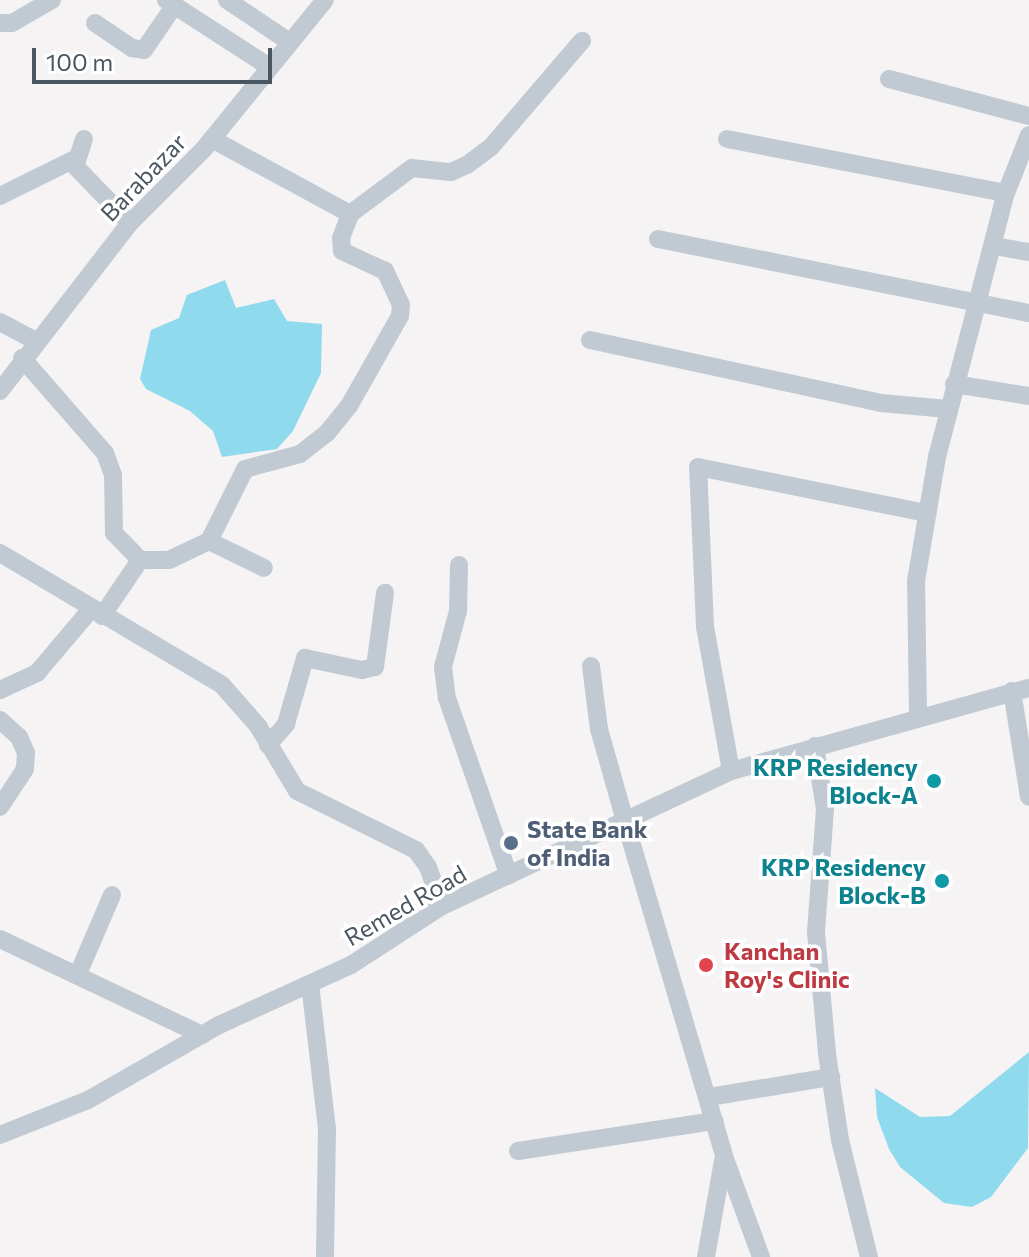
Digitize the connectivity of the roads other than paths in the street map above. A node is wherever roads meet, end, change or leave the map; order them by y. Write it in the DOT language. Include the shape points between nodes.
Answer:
graph roads {
  1 [pos="52,0"];
  2 [pos="227,0"];
  3 [pos="325,0"];
  4 [pos="170,3"];
  5 [pos="0,23"];
  6 [pos="95,23"];
  7 [pos="288,41"];
  8 [pos="582,41"];
  9 [pos="268,66"];
  10 [pos="889,79"];
  11 [pos="1029,116"];
  12 [pos="1029,135"];
  13 [pos="84,139"];
  14 [pos="212,139"];
  15 [pos="727,139"];
  16 [pos="75,159"];
  17 [pos="1006,193"];
  18 [pos="0,196"];
  19 [pos="350,214"];
  20 [pos="130,223"];
  21 [pos="658,239"];
  22 [pos="994,246"];
  23 [pos="1029,252"];
  24 [pos="977,302"];
  25 [pos="1029,313"];
  26 [pos="0,322"];
  27 [pos="590,340"];
  28 [pos="35,341"];
  29 [pos="22,358"];
  30 [pos="954,384"];
  31 [pos="0,391"];
  32 [pos="1029,396"];
  33 [pos="948,409"];
  34 [pos="927,513"];
  35 [pos="209,541"];
  36 [pos="0,553"];
  37 [pos="140,560"];
  38 [pos="459,565"];
  39 [pos="264,568"];
  40 [pos="385,593"];
  41 [pos="97,612"];
  42 [pos="591,666"];
  43 [pos="0,690"];
  44 [pos="1021,690"];
  45 [pos="918,716"];
  46 [pos="0,720"];
  47 [pos="268,745"];
  48 [pos="815,746"];
  49 [pos="731,771"];
  50 [pos="1029,797"];
  51 [pos="0,807"];
  52 [pos="625,821"];
  53 [pos="509,876"];
  54 [pos="112,895"];
  55 [pos="442,906"];
  56 [pos="0,939"];
  57 [pos="78,974"];
  58 [pos="310,984"];
  59 [pos="202,1035"];
  60 [pos="831,1077"];
  61 [pos="709,1097"];
  62 [pos="715,1121"];
  63 [pos="0,1135"];
  64 [pos="518,1151"];
  65 [pos="724,1156"];
  66 [pos="325,1257"];
  67 [pos="706,1257"];
  68 [pos="761,1257"];
  69 [pos="869,1257"];
  1 -- 5 [label="street" via="12,23"];
  2 -- 7 [label="street"];
  3 -- 7 [label="street, Barabazar"];
  4 -- 6 [label="street" via="144,50 132,48"];
  4 -- 9 [label="street"];
  7 -- 9 [label="street, Barabazar"];
  8 -- 19 [label="street" via="479,156 451,172 412,168"];
  9 -- 14 [label="street, Barabazar"];
  10 -- 11 [label="street"];
  12 -- 17 [label="street"];
  13 -- 16 [label="street"];
  14 -- 19 [label="street"];
  14 -- 20 [label="street, Barabazar"];
  15 -- 17 [label="street"];
  16 -- 18 [label="street"];
  16 -- 20 [label="street" via="81,174"];
  17 -- 22 [label="street"];
  19 -- 35 [label="street" via="339,247 385,271 398,295 400,316 337,422 290,459 245,469 227,514"];
  20 -- 28 [label="street, Barabazar"];
  21 -- 24 [label="street"];
  22 -- 23 [label="street"];
  22 -- 24 [label="street"];
  24 -- 25 [label="street"];
  24 -- 30 [label="street"];
  26 -- 28 [label="street"];
  27 -- 33 [label="street" via="881,403"];
  28 -- 29 [label="street, Barabazar"];
  29 -- 31 [label="street, Barabazar"];
  29 -- 37 [label="street" via="105,453 113,475 114,533"];
  30 -- 32 [label="street"];
  30 -- 33 [label="street"];
  33 -- 34 [label="street"];
  34 -- 45 [label="street" via="916,581"];
  34 -- 49 [label="street" via="698,467 705,626"];
  35 -- 37 [label="street" via="169,560"];
  35 -- 39 [label="street"];
  36 -- 41 [label="street"];
  37 -- 41 [label="street"];
  38 -- 53 [label="street" via="458,611 443,667 447,698"];
  40 -- 47 [label="street" via="375,667 362,670 305,658 286,724"];
  41 -- 43 [label="street" via="37,673"];
  41 -- 47 [label="street" via="222,685"];
  42 -- 52 [label="street" via="599,729"];
  44 -- 45 [label="street, Remed Road"];
  44 -- 50 [label="street"];
  45 -- 48 [label="street, Remed Road"];
  46 -- 51 [label="street" via="19,737 26,753 25,769"];
  47 -- 55 [label="street" via="305,797 416,850"];
  48 -- 49 [label="street, Remed Road"];
  48 -- 60 [label="street" via="825,809 816,932"];
  49 -- 52 [label="street, Remed Road"];
  52 -- 53 [label="street, Remed Road"];
  52 -- 61 [label="street"];
  53 -- 55 [label="street, Remed Road"];
  54 -- 57 [label="street"];
  55 -- 58 [label="street, Remed Road" via="351,965"];
  56 -- 57 [label="street"];
  57 -- 59 [label="street"];
  58 -- 59 [label="street, Remed Road"];
  58 -- 66 [label="street" via="327,1128"];
  59 -- 63 [label="street, Remed Road" via="88,1100"];
  60 -- 61 [label="street"];
  60 -- 69 [label="street" via="856,1218"];
  61 -- 62 [label="street"];
  62 -- 64 [label="street"];
  62 -- 65 [label="street"];
  65 -- 67 [label="street"];
  65 -- 68 [label="street"];
}
